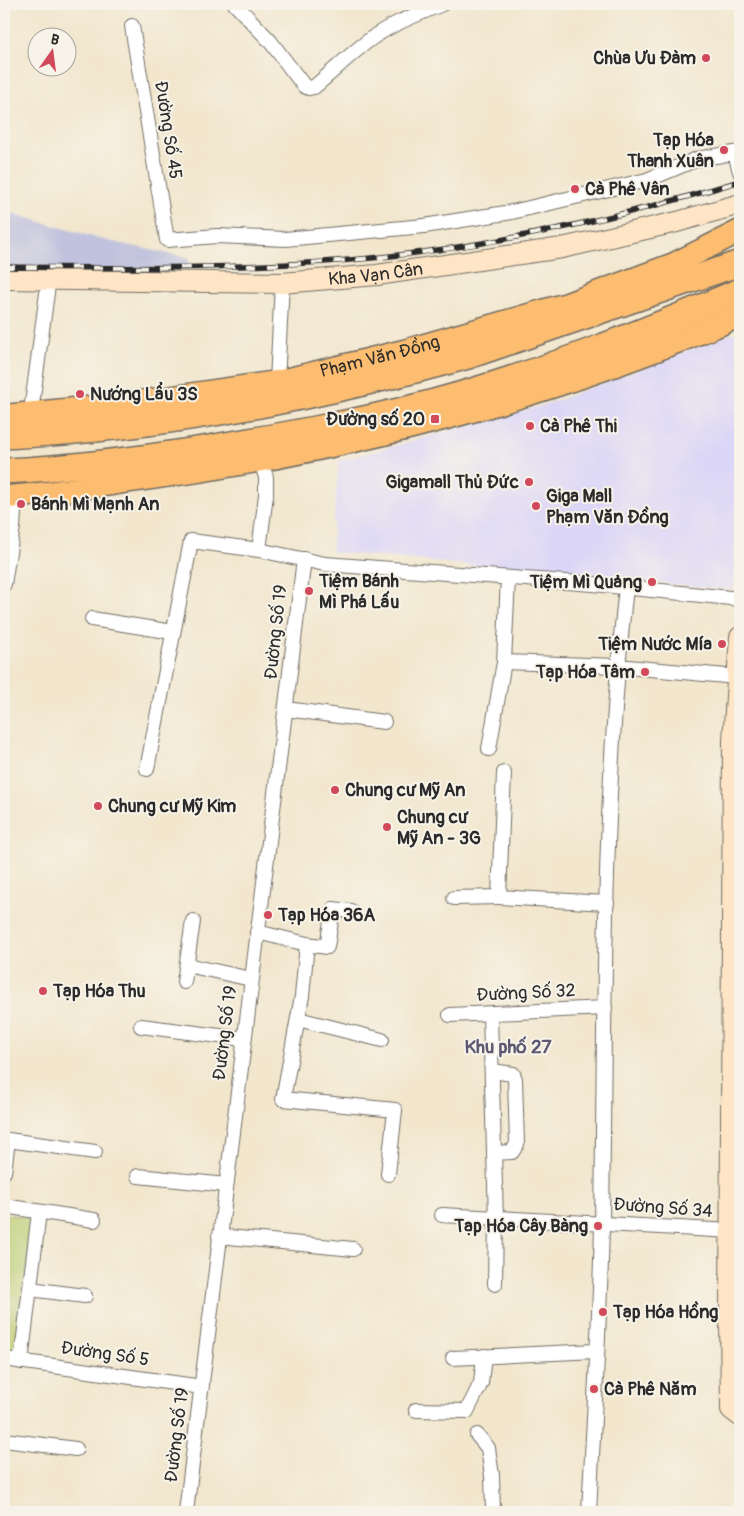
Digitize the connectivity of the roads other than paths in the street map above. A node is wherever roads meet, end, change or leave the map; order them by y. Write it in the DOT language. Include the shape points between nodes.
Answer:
graph roads {
  1 [pos="235,4"];
  2 [pos="442,4"];
  3 [pos="132,26"];
  4 [pos="738,152"];
  5 [pos="740,172"];
  6 [pos="740,204"];
  7 [pos="740,231"];
  8 [pos="740,263"];
  9 [pos="49,278"];
  10 [pos="4,279"];
  11 [pos="282,283"];
  12 [pos="740,291"];
  13 [pos="740,316"];
  14 [pos="605,356"];
  15 [pos="277,382"];
  16 [pos="4,416"];
  17 [pos="21,428"];
  18 [pos="258,450"];
  19 [pos="4,471"];
  20 [pos="9,497"];
  21 [pos="259,550"];
  22 [pos="304,559"];
  23 [pos="508,578"];
  24 [pos="4,584"];
  25 [pos="626,588"];
  26 [pos="740,599"];
  27 [pos="92,619"];
  28 [pos="173,632"];
  29 [pos="740,637"];
  30 [pos="504,662"];
  31 [pos="617,666"];
  32 [pos="738,677"];
  33 [pos="286,709"];
  34 [pos="384,722"];
  35 [pos="737,740"];
  36 [pos="490,749"];
  37 [pos="146,768"];
  38 [pos="504,773"];
  39 [pos="500,897"];
  40 [pos="454,898"];
  41 [pos="607,902"];
  42 [pos="351,911"];
  43 [pos="193,921"];
  44 [pos="257,932"];
  45 [pos="307,944"];
  46 [pos="187,965"];
  47 [pos="251,979"];
  48 [pos="184,982"];
  49 [pos="736,991"];
  50 [pos="605,1008"];
  51 [pos="450,1015"];
  52 [pos="490,1015"];
  53 [pos="298,1019"];
  54 [pos="142,1026"];
  55 [pos="244,1039"];
  56 [pos="382,1040"];
  57 [pos="492,1071"];
  58 [pos="95,1152"];
  59 [pos="494,1153"];
  60 [pos="4,1172"];
  61 [pos="388,1174"];
  62 [pos="138,1176"];
  63 [pos="226,1185"];
  64 [pos="4,1206"];
  65 [pos="39,1212"];
  66 [pos="442,1214"];
  67 [pos="496,1219"];
  68 [pos="94,1220"];
  69 [pos="602,1223"];
  70 [pos="220,1236"];
  71 [pos="734,1242"];
  72 [pos="353,1248"];
  73 [pos="495,1284"];
  74 [pos="30,1289"];
  75 [pos="85,1296"];
  76 [pos="735,1317"];
  77 [pos="596,1351"];
  78 [pos="484,1356"];
  79 [pos="453,1358"];
  80 [pos="4,1359"];
  81 [pos="21,1362"];
  82 [pos="202,1387"];
  83 [pos="416,1410"];
  84 [pos="740,1416"];
  85 [pos="477,1435"];
  86 [pos="4,1440"];
  87 [pos="76,1449"];
  88 [pos="186,1512"];
  89 [pos="492,1512"];
  90 [pos="590,1512"];
  1 -- 2 [label="street" via="309,88 376,36"];
  3 -- 4 [label="street, Đường Số 45" via="167,240 217,236 285,239 424,226 512,212 647,180 697,159"];
  4 -- 5 [label="street"];
  6 -- 11 [label="street, Kha Vạn Cân" via="562,248 430,268"];
  7 -- 15 [label="main road, Phạm Văn Đồng" via="674,264 567,304 458,337"];
  8 -- 17 [label="highway, Phạm Văn Đồng" via="425,368 244,408 113,428"];
  9 -- 10 [label="street, Kha Vạn Cân"];
  9 -- 11 [label="street, Kha Vạn Cân"];
  9 -- 17 [label="street"];
  11 -- 15 [label="street"];
  12 -- 14 [label="highway"];
  13 -- 14 [label="main road"];
  14 -- 18 [label="highway" via="434,402 290,435"];
  15 -- 17 [label="main road, Phạm Văn Đồng" via="125,404"];
  16 -- 17 [label="main road, Phạm Văn Đồng"];
  18 -- 19 [label="highway"];
  18 -- 20 [label="main road" via="219,469"];
  18 -- 21 [label="street" via="266,478"];
  20 -- 24 [label="street" via="13,527"];
  21 -- 22 [label="street"];
  21 -- 28 [label="street" via="191,541"];
  22 -- 23 [label="street" via="325,564"];
  22 -- 33 [label="street, Đường Số 19"];
  23 -- 25 [label="street"];
  23 -- 30 [label="street"];
  25 -- 26 [label="street"];
  25 -- 31 [label="street"];
  27 -- 28 [label="street"];
  28 -- 37 [label="street"];
  29 -- 32 [label="street"];
  30 -- 31 [label="street"];
  30 -- 36 [label="street"];
  31 -- 32 [label="street"];
  31 -- 41 [label="street"];
  32 -- 35 [label="street"];
  33 -- 34 [label="street"];
  33 -- 44 [label="street, Đường Số 19"];
  35 -- 49 [label="street"];
  38 -- 39 [label="street"];
  39 -- 40 [label="street"];
  39 -- 41 [label="street"];
  41 -- 50 [label="street"];
  42 -- 45 [label="street" via="333,909 327,947"];
  43 -- 46 [label="street"];
  44 -- 45 [label="street"];
  44 -- 47 [label="street, Đường Số 19"];
  45 -- 53 [label="street"];
  46 -- 47 [label="street"];
  46 -- 48 [label="street"];
  47 -- 55 [label="street, Đường Số 19"];
  49 -- 71 [label="street"];
  50 -- 52 [label="street, Đường Số 32"];
  50 -- 69 [label="street"];
  51 -- 52 [label="street, Đường Số 32"];
  52 -- 57 [label="street"];
  53 -- 56 [label="street"];
  53 -- 61 [label="street" via="283,1099 395,1110"];
  54 -- 55 [label="street"];
  55 -- 63 [label="street, Đường Số 19"];
  57 -- 59 [label="street"];
  57 -- 59 [label="street" via="513,1074 517,1144 512,1152"];
  58 -- 60 [label="street" via="8,1140"];
  59 -- 67 [label="street"];
  62 -- 63 [label="street"];
  63 -- 70 [label="street, Đường Số 19"];
  64 -- 65 [label="street"];
  65 -- 68 [label="street"];
  65 -- 74 [label="street"];
  66 -- 67 [label="street, Đường Số 34"];
  67 -- 69 [label="street, Đường Số 34"];
  67 -- 73 [label="street"];
  69 -- 71 [label="street, Đường Số 34"];
  69 -- 77 [label="street"];
  70 -- 72 [label="street"];
  70 -- 82 [label="street, Đường Số 19"];
  71 -- 76 [label="street"];
  74 -- 75 [label="street"];
  74 -- 81 [label="street"];
  76 -- 84 [label="street" via="732,1409"];
  77 -- 78 [label="street"];
  77 -- 90 [label="street"];
  78 -- 79 [label="street"];
  78 -- 83 [label="street" via="481,1383 467,1411"];
  80 -- 81 [label="street, Đường Số 5"];
  81 -- 82 [label="street, Đường Số 5"];
  82 -- 88 [label="street, Đường Số 19"];
  85 -- 89 [label="street" via="488,1448"];
  86 -- 87 [label="street"];
}
